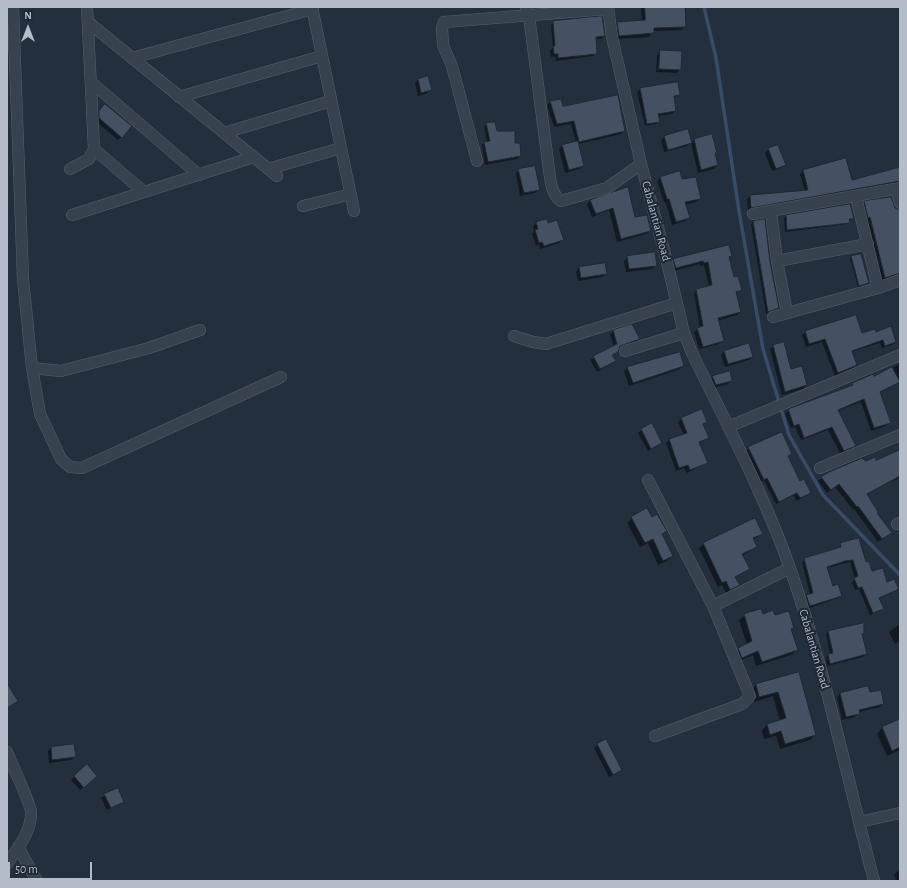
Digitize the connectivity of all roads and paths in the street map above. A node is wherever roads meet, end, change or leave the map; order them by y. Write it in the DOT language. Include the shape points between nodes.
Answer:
graph roads {
  1 [pos="13,7"];
  2 [pos="87,7"];
  3 [pos="313,8"];
  4 [pos="608,8"];
  5 [pos="528,11"];
  6 [pos="88,22"];
  7 [pos="322,56"];
  8 [pos="132,58"];
  9 [pos="91,82"];
  10 [pos="179,96"];
  11 [pos="332,101"];
  12 [pos="224,133"];
  13 [pos="341,148"];
  14 [pos="94,149"];
  15 [pos="254,157"];
  16 [pos="477,161"];
  17 [pos="641,164"];
  18 [pos="70,169"];
  19 [pos="199,175"];
  20 [pos="898,189"];
  21 [pos="144,192"];
  22 [pos="351,194"];
  23 [pos="856,197"];
  24 [pos="900,203"];
  25 [pos="303,206"];
  26 [pos="354,211"];
  27 [pos="771,212"];
  28 [pos="753,214"];
  29 [pos="72,215"];
  30 [pos="868,244"];
  31 [pos="777,261"];
  32 [pos="900,280"];
  33 [pos="878,288"];
  34 [pos="677,303"];
  35 [pos="787,313"];
  36 [pos="773,317"];
  37 [pos="200,330"];
  38 [pos="684,332"];
  39 [pos="514,336"];
  40 [pos="625,352"];
  41 [pos="900,355"];
  42 [pos="32,368"];
  43 [pos="281,377"];
  44 [pos="728,427"];
  45 [pos="900,434"];
  46 [pos="820,468"];
  47 [pos="648,480"];
  48 [pos="790,568"];
  49 [pos="713,606"];
  50 [pos="655,736"];
  51 [pos="7,752"];
  52 [pos="900,813"];
  53 [pos="859,822"];
  54 [pos="18,847"];
  55 [pos="7,864"];
  56 [pos="37,881"];
  57 [pos="874,881"];
  1 -- 42 [label="street" via="23,279"];
  2 -- 6 [label="street"];
  3 -- 7 [label="street"];
  3 -- 8 [label="street"];
  4 -- 5 [label="street"];
  4 -- 17 [label="street, Cabalantian Road" via="612,37"];
  5 -- 16 [label="street" via="444,22 443,45 452,66"];
  5 -- 17 [label="street" via="547,157 556,198 561,201 607,188"];
  6 -- 8 [label="street"];
  6 -- 9 [label="street"];
  7 -- 10 [label="street"];
  7 -- 11 [label="street"];
  8 -- 10 [label="street"];
  9 -- 14 [label="street"];
  9 -- 19 [label="street"];
  10 -- 12 [label="street"];
  11 -- 12 [label="street"];
  11 -- 13 [label="street"];
  12 -- 15 [label="street"];
  13 -- 15 [label="street" via="272,172"];
  13 -- 22 [label="street"];
  14 -- 18 [label="street" via="89,159"];
  14 -- 21 [label="street"];
  15 -- 19 [label="street"];
  17 -- 34 [label="street, Cabalantian Road"];
  19 -- 21 [label="street"];
  20 -- 23 [label="street"];
  20 -- 24 [label="street"];
  21 -- 29 [label="street"];
  22 -- 25 [label="street"];
  22 -- 26 [label="street"];
  23 -- 27 [label="street"];
  23 -- 30 [label="street"];
  27 -- 28 [label="street"];
  27 -- 31 [label="street"];
  30 -- 31 [label="street"];
  30 -- 33 [label="street"];
  31 -- 35 [label="street"];
  32 -- 33 [label="street"];
  33 -- 35 [label="street"];
  34 -- 38 [label="street, Cabalantian Road"];
  34 -- 39 [label="street" via="546,344"];
  35 -- 36 [label="street"];
  37 -- 42 [label="street" via="149,348 61,371"];
  38 -- 40 [label="street"];
  38 -- 44 [label="street, Cabalantian Road"];
  41 -- 44 [label="street"];
  42 -- 43 [label="street" via="40,414 61,459 70,467 82,468"];
  44 -- 48 [label="street, Cabalantian Road" via="768,512"];
  45 -- 46 [label="street"];
  47 -- 49 [label="street"];
  48 -- 49 [label="street"];
  48 -- 53 [label="street, Cabalantian Road" via="823,678"];
  49 -- 50 [label="street" via="750,696 742,704"];
  51 -- 54 [label="street" via="31,810 30,823"];
  52 -- 53 [label="street"];
  53 -- 57 [label="street, Cabalantian Road"];
  54 -- 55 [label="street"];
  54 -- 56 [label="street"];
}
